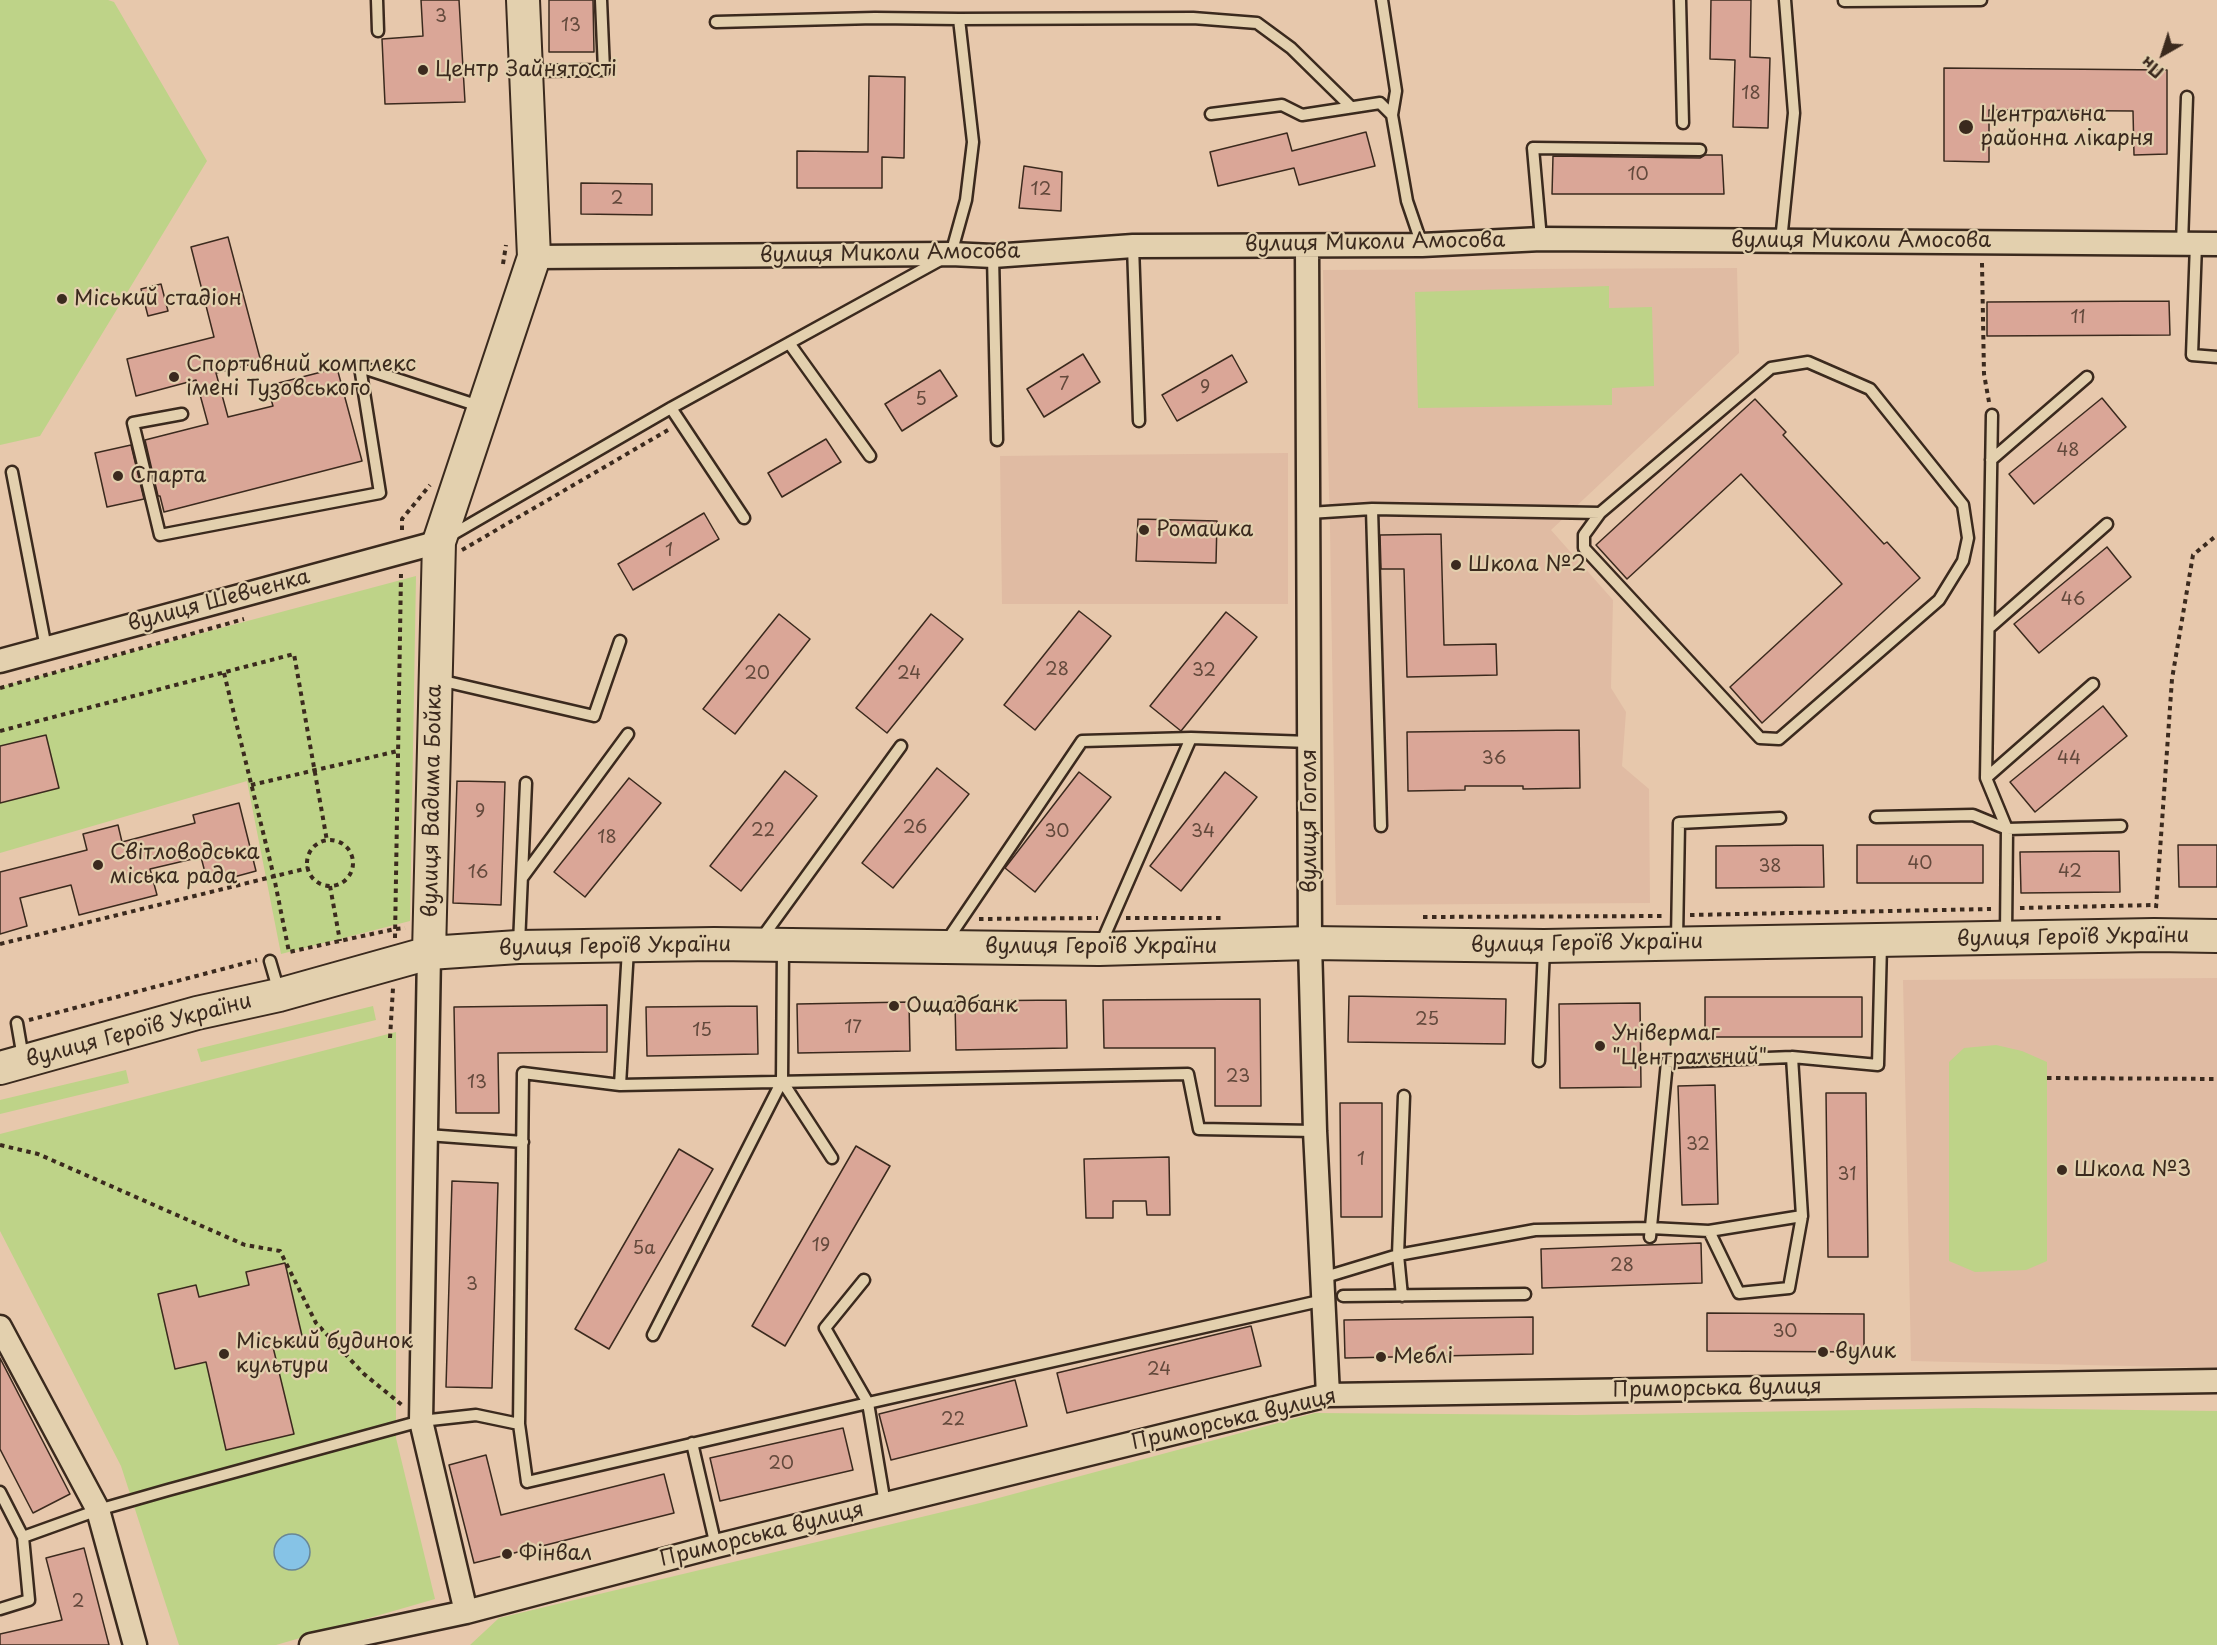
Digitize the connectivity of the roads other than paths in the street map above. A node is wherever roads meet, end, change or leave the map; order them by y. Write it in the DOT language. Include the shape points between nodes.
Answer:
graph roads {
  1 [pos="377,0"];
  2 [pos="523,0"];
  3 [pos="601,0"];
  4 [pos="1382,0"];
  5 [pos="1680,0"];
  6 [pos="1785,0"];
  7 [pos="1981,0"];
  8 [pos="1844,1"];
  9 [pos="959,19"];
  10 [pos="716,22"];
  11 [pos="378,31"];
  12 [pos="527,71"];
  13 [pos="2187,97"];
  14 [pos="1350,106"];
  15 [pos="1211,114"];
  16 [pos="1392,115"];
  17 [pos="1683,123"];
  18 [pos="1700,150"];
  19 [pos="1541,239"];
  20 [pos="1781,242"];
  21 [pos="2198,244"];
  22 [pos="1422,245"];
  23 [pos="1133,246"];
  24 [pos="1307,246"];
  25 [pos="951,254"];
  26 [pos="993,256"];
  27 [pos="534,257"];
  28 [pos="789,343"];
  29 [pos="2217,357"];
  30 [pos="2087,377"];
  31 [pos="485,408"];
  32 [pos="671,408"];
  33 [pos="182,414"];
  34 [pos="1992,415"];
  35 [pos="1139,421"];
  36 [pos="997,440"];
  37 [pos="870,456"];
  38 [pos="1991,460"];
  39 [pos="12,472"];
  40 [pos="1372,509"];
  41 [pos="1309,513"];
  42 [pos="1600,513"];
  43 [pos="744,518"];
  44 [pos="2107,524"];
  45 [pos="439,542"];
  46 [pos="1989,628"];
  47 [pos="620,641"];
  48 [pos="46,648"];
  49 [pos="0,661"];
  50 [pos="436,679"];
  51 [pos="2093,684"];
  52 [pos="628,734"];
  53 [pos="1191,738"];
  54 [pos="1310,742"];
  55 [pos="901,746"];
  56 [pos="1986,778"];
  57 [pos="526,783"];
  58 [pos="1876,817"];
  59 [pos="1780,818"];
  60 [pos="1382,826"];
  61 [pos="2121,826"];
  62 [pos="2007,829"];
  63 [pos="522,878"];
  64 [pos="2006,923"];
  65 [pos="1677,929"];
  66 [pos="2217,936"];
  67 [pos="430,940"];
  68 [pos="1881,940"];
  69 [pos="1310,943"];
  70 [pos="629,945"];
  71 [pos="770,945"];
  72 [pos="1544,946"];
  73 [pos="518,947"];
  74 [pos="942,947"];
  75 [pos="1099,949"];
  76 [pos="275,958"];
  77 [pos="279,995"];
  78 [pos="17,1023"];
  79 [pos="1791,1058"];
  80 [pos="1539,1061"];
  81 [pos="12,1065"];
  82 [pos="782,1081"];
  83 [pos="620,1084"];
  84 [pos="1404,1096"];
  85 [pos="1315,1131"];
  86 [pos="427,1136"];
  87 [pos="523,1142"];
  88 [pos="832,1158"];
  89 [pos="1802,1216"];
  90 [pos="1709,1231"];
  91 [pos="1651,1232"];
  92 [pos="1398,1255"];
  93 [pos="1322,1278"];
  94 [pos="864,1280"];
  95 [pos="1525,1294"];
  96 [pos="1402,1296"];
  97 [pos="1334,1298"];
  98 [pos="0,1327"];
  99 [pos="653,1335"];
  100 [pos="2217,1381"];
  101 [pos="1328,1395"];
  102 [pos="868,1402"];
  103 [pos="420,1421"];
  104 [pos="519,1424"];
  105 [pos="692,1443"];
  106 [pos="0,1492"];
  107 [pos="885,1504"];
  108 [pos="98,1510"];
  109 [pos="23,1537"];
  110 [pos="716,1546"];
  111 [pos="0,1609"];
  112 [pos="466,1612"];
  113 [pos="135,1645"];
  114 [pos="311,1645"];
  1 -- 11 [label="lane"];
  2 -- 12 [label="main road, вулиця Вадима Бойка"];
  3 -- 12 [label="lane" via="604,70"];
  4 -- 16 [label="lane" via="1396,91"];
  5 -- 17 [label="lane"];
  6 -- 20 [label="lane" via="1794,113"];
  7 -- 8 [label="lane"];
  9 -- 10 [label="lane"];
  9 -- 14 [label="lane" via="1193,18 1257,23 1291,48"];
  9 -- 25 [label="lane" via="973,142 966,200"];
  12 -- 27 [label="main road, вулиця Вадима Бойка"];
  13 -- 21 [label="lane"];
  14 -- 15 [label="lane" via="1302,115 1282,105"];
  14 -- 16 [label="lane" via="1380,103"];
  16 -- 22 [label="lane" via="1407,201"];
  18 -- 19 [label="lane" via="1533,148"];
  19 -- 20 [label="street, вулиця Миколи Амосова"];
  19 -- 22 [label="street, вулиця Миколи Амосова"];
  20 -- 21 [label="street, вулиця Миколи Амосова"];
  21 -- 29 [label="lane" via="2192,355"];
  22 -- 24 [label="street, вулиця Миколи Амосова"];
  23 -- 24 [label="street, вулиця Миколи Амосова"];
  23 -- 26 [label="street, вулиця Миколи Амосова"];
  23 -- 35 [label="lane"];
  24 -- 41 [label="street, вулиця Гоголя"];
  25 -- 26 [label="street, вулиця Миколи Амосова"];
  25 -- 27 [label="street, вулиця Миколи Амосова"];
  25 -- 28 [label="lane"];
  26 -- 36 [label="lane"];
  27 -- 31 [label="main road, вулиця Вадима Бойка"];
  28 -- 32 [label="lane"];
  28 -- 37 [label="lane"];
  30 -- 38 [label="lane"];
  31 -- 33 [label="lane" via="360,367 380,492 160,535 133,423"];
  31 -- 45 [label="main road, вулиця Вадима Бойка"];
  32 -- 43 [label="lane"];
  32 -- 45 [label="lane"];
  34 -- 38 [label="lane"];
  38 -- 46 [label="lane"];
  39 -- 48 [label="lane"];
  40 -- 41 [label="lane"];
  40 -- 42 [label="lane"];
  40 -- 60 [label="lane"];
  41 -- 54 [label="street, вулиця Гоголя"];
  42 -- 42 [label="lane" via="1771,368 1808,362 1870,389 1963,505 1968,538 1964,561 1939,600 1779,739 1760,738 1584,548 1584,535"];
  44 -- 46 [label="lane"];
  45 -- 48 [label="street, вулиця Шевченка"];
  45 -- 50 [label="main road, вулиця Вадима Бойка"];
  46 -- 56 [label="lane"];
  47 -- 50 [label="lane" via="594,716"];
  48 -- 49 [label="street, вулиця Шевченка"];
  50 -- 67 [label="main road, вулиця Вадима Бойка"];
  51 -- 56 [label="lane"];
  52 -- 63 [label="lane"];
  53 -- 54 [label="lane"];
  53 -- 74 [label="lane" via="1082,741"];
  53 -- 75 [label="lane"];
  54 -- 69 [label="street, вулиця Гоголя"];
  55 -- 71 [label="lane"];
  56 -- 62 [label="lane"];
  57 -- 63 [label="lane"];
  58 -- 62 [label="lane" via="1973,815"];
  59 -- 65 [label="lane" via="1679,823"];
  61 -- 62 [label="lane"];
  62 -- 64 [label="lane"];
  63 -- 73 [label="lane"];
  64 -- 66 [label="main road, вулиця Героїв України" via="2155,920"];
  64 -- 68 [label="main road, вулиця Героїв України"];
  65 -- 68 [label="main road, вулиця Героїв України"];
  65 -- 72 [label="main road, вулиця Героїв України"];
  67 -- 73 [label="main road, вулиця Героїв України"];
  67 -- 77 [label="main road, вулиця Героїв України"];
  67 -- 86 [label="street, вулиця Вадима Бойка"];
  68 -- 79 [label="lane" via="1878,1065"];
  69 -- 72 [label="main road, вулиця Героїв України"];
  69 -- 75 [label="main road, вулиця Героїв України"];
  69 -- 85 [label="street, вулиця Гоголя"];
  70 -- 71 [label="main road, вулиця Героїв України"];
  70 -- 73 [label="main road, вулиця Героїв України"];
  70 -- 83 [label="lane"];
  71 -- 74 [label="main road, вулиця Героїв України"];
  71 -- 82 [label="lane"];
  72 -- 80 [label="lane"];
  74 -- 75 [label="main road, вулиця Героїв України"];
  76 -- 77 [label="lane"];
  77 -- 81 [label="main road, вулиця Героїв України" via="197,1013"];
  78 -- 81 [label="lane"];
  79 -- 89 [label="lane"];
  79 -- 91 [label="lane" via="1667,1062"];
  82 -- 83 [label="lane"];
  82 -- 85 [label="lane" via="1188,1074 1199,1129"];
  82 -- 88 [label="lane"];
  82 -- 99 [label="lane"];
  83 -- 87 [label="lane" via="523,1073"];
  84 -- 92 [label="lane"];
  85 -- 93 [label="street, вулиця Гоголя"];
  86 -- 87 [label="lane"];
  86 -- 103 [label="street, вулиця Вадима Бойка"];
  87 -- 104 [label="lane"];
  89 -- 90 [label="lane"];
  89 -- 90 [label="lane" via="1789,1288 1738,1293"];
  90 -- 91 [label="lane"];
  91 -- 92 [label="lane" via="1535,1230"];
  92 -- 93 [label="lane"];
  92 -- 96 [label="lane"];
  93 -- 97 [label="street, вулиця Гоголя"];
  94 -- 102 [label="lane" via="825,1328"];
  95 -- 96 [label="lane"];
  96 -- 97 [label="lane"];
  97 -- 101 [label="street, вулиця Гоголя"];
  97 -- 102 [label="lane"];
  98 -- 108 [label="street"];
  100 -- 101 [label="street, Приморська вулиця"];
  101 -- 107 [label="street, Приморська вулиця"];
  102 -- 105 [label="lane"];
  102 -- 107 [label="lane"];
  103 -- 104 [label="lane" via="476,1415"];
  103 -- 108 [label="lane"];
  103 -- 112 [label="street, вулиця Вадима Бойка"];
  104 -- 105 [label="lane" via="527,1482"];
  105 -- 110 [label="lane"];
  106 -- 109 [label="lane"];
  107 -- 110 [label="street, Приморська вулиця"];
  108 -- 109 [label="lane"];
  108 -- 113 [label="street"];
  109 -- 111 [label="lane" via="29,1600"];
  110 -- 112 [label="street, Приморська вулиця"];
  112 -- 114 [label="street, Приморська вулиця"];
}
